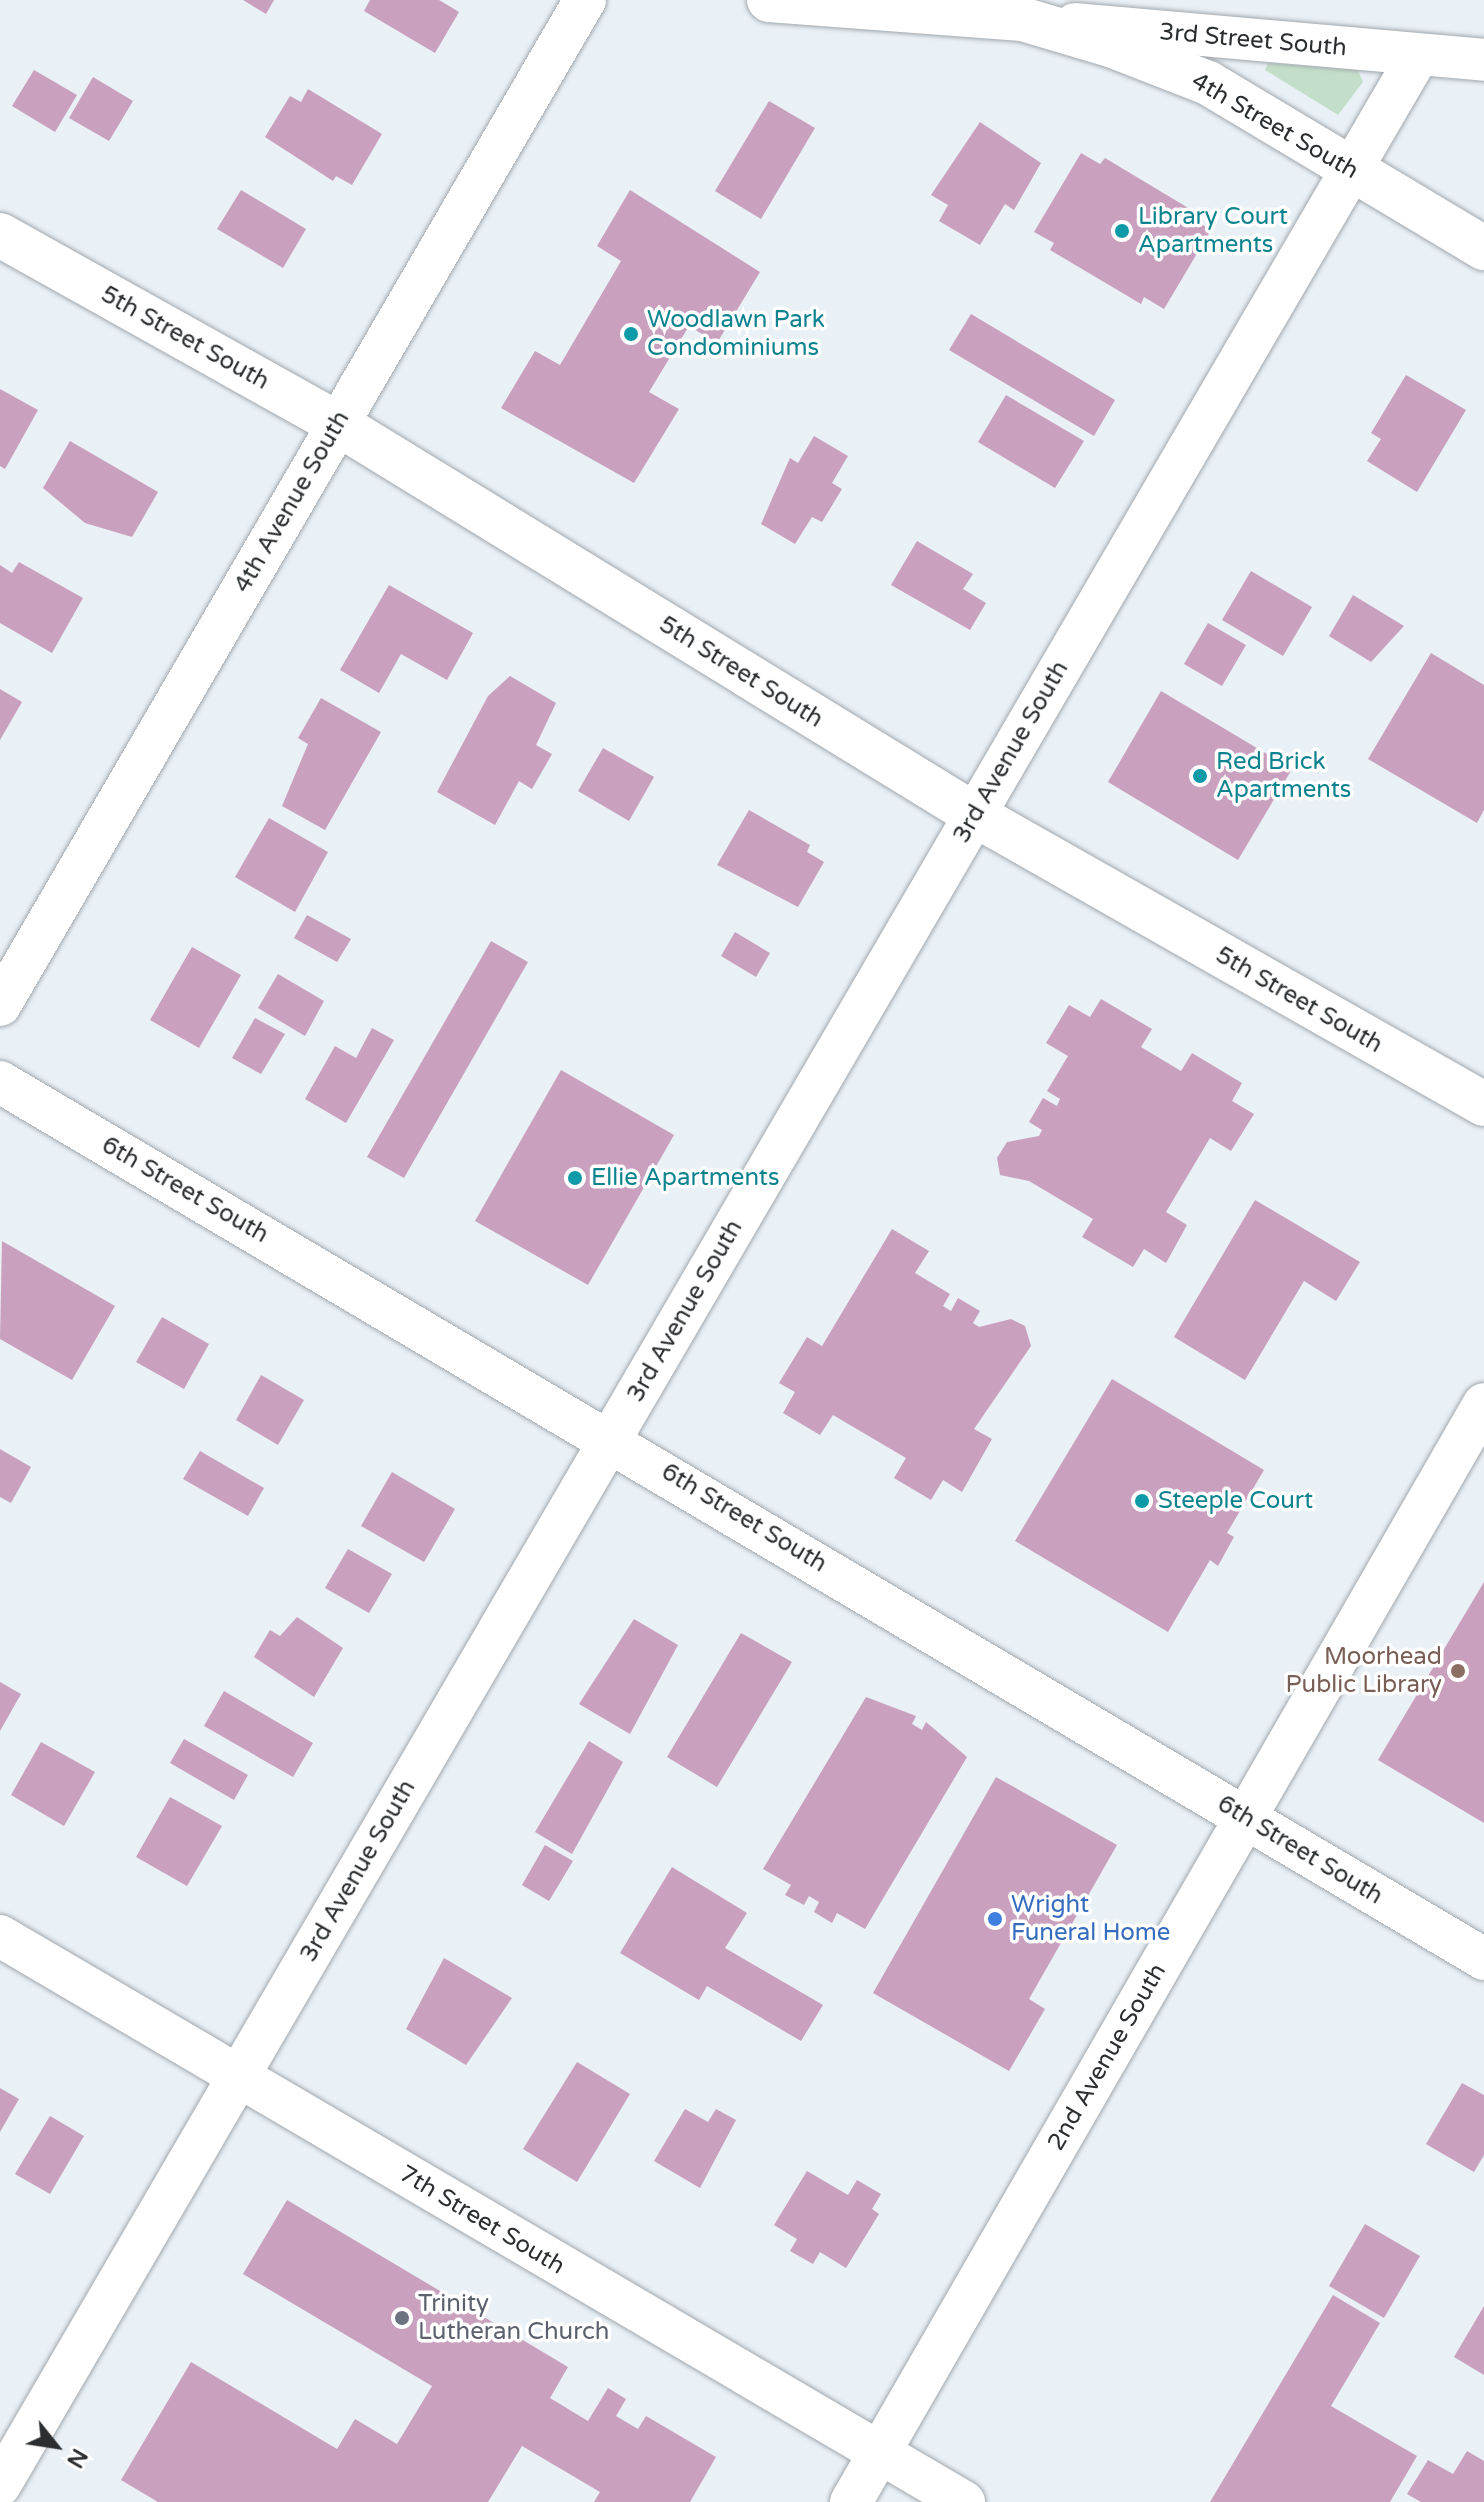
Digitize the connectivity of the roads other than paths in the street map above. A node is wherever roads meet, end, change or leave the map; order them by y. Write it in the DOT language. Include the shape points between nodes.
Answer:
graph roads {
  1 [pos="585,0"];
  2 [pos="769,0"];
  3 [pos="1022,19"];
  4 [pos="1418,55"];
  5 [pos="1484,60"];
  6 [pos="1351,170"];
  7 [pos="0,235"];
  8 [pos="1484,248"];
  9 [pos="338,424"];
  10 [pos="975,815"];
  11 [pos="0,1005"];
  12 [pos="0,1082"];
  13 [pos="1484,1104"];
  14 [pos="1484,1404"];
  15 [pos="610,1439"];
  16 [pos="1246,1816"];
  17 [pos="0,1936"];
  18 [pos="1484,1959"];
  19 [pos="239,2076"];
  20 [pos="879,2454"];
  21 [pos="0,2485"];
  22 [pos="851,2502"];
  23 [pos="964,2502"];
  1 -- 9 [label="street, 4th Avenue South"];
  2 -- 3 [label="street, 4th Street South"];
  3 -- 4 [label="street, 3rd Street South"];
  3 -- 6 [label="street, 4th Street South" via="1208,83"];
  4 -- 5 [label="street, 3rd Street South"];
  4 -- 6 [label="street, 3rd Avenue South"];
  6 -- 8 [label="street, 4th Street South"];
  6 -- 10 [label="street, 3rd Avenue South"];
  7 -- 9 [label="street, 5th Street South"];
  9 -- 10 [label="street, 5th Street South"];
  9 -- 11 [label="street, 4th Avenue South"];
  10 -- 13 [label="street, 5th Street South"];
  10 -- 15 [label="street, 3rd Avenue South"];
  12 -- 15 [label="street, 6th Street South"];
  14 -- 16 [label="street, 2nd Avenue South"];
  15 -- 16 [label="street, 6th Street South"];
  15 -- 19 [label="street, 3rd Avenue South"];
  16 -- 18 [label="street, 6th Street South"];
  16 -- 20 [label="street, 2nd Avenue South"];
  17 -- 19 [label="street, 7th Street South"];
  19 -- 20 [label="street, 7th Street South"];
  19 -- 21 [label="street, 3rd Avenue South"];
  20 -- 22 [label="street, 2nd Avenue South"];
  20 -- 23 [label="street, 7th Street South"];
}
